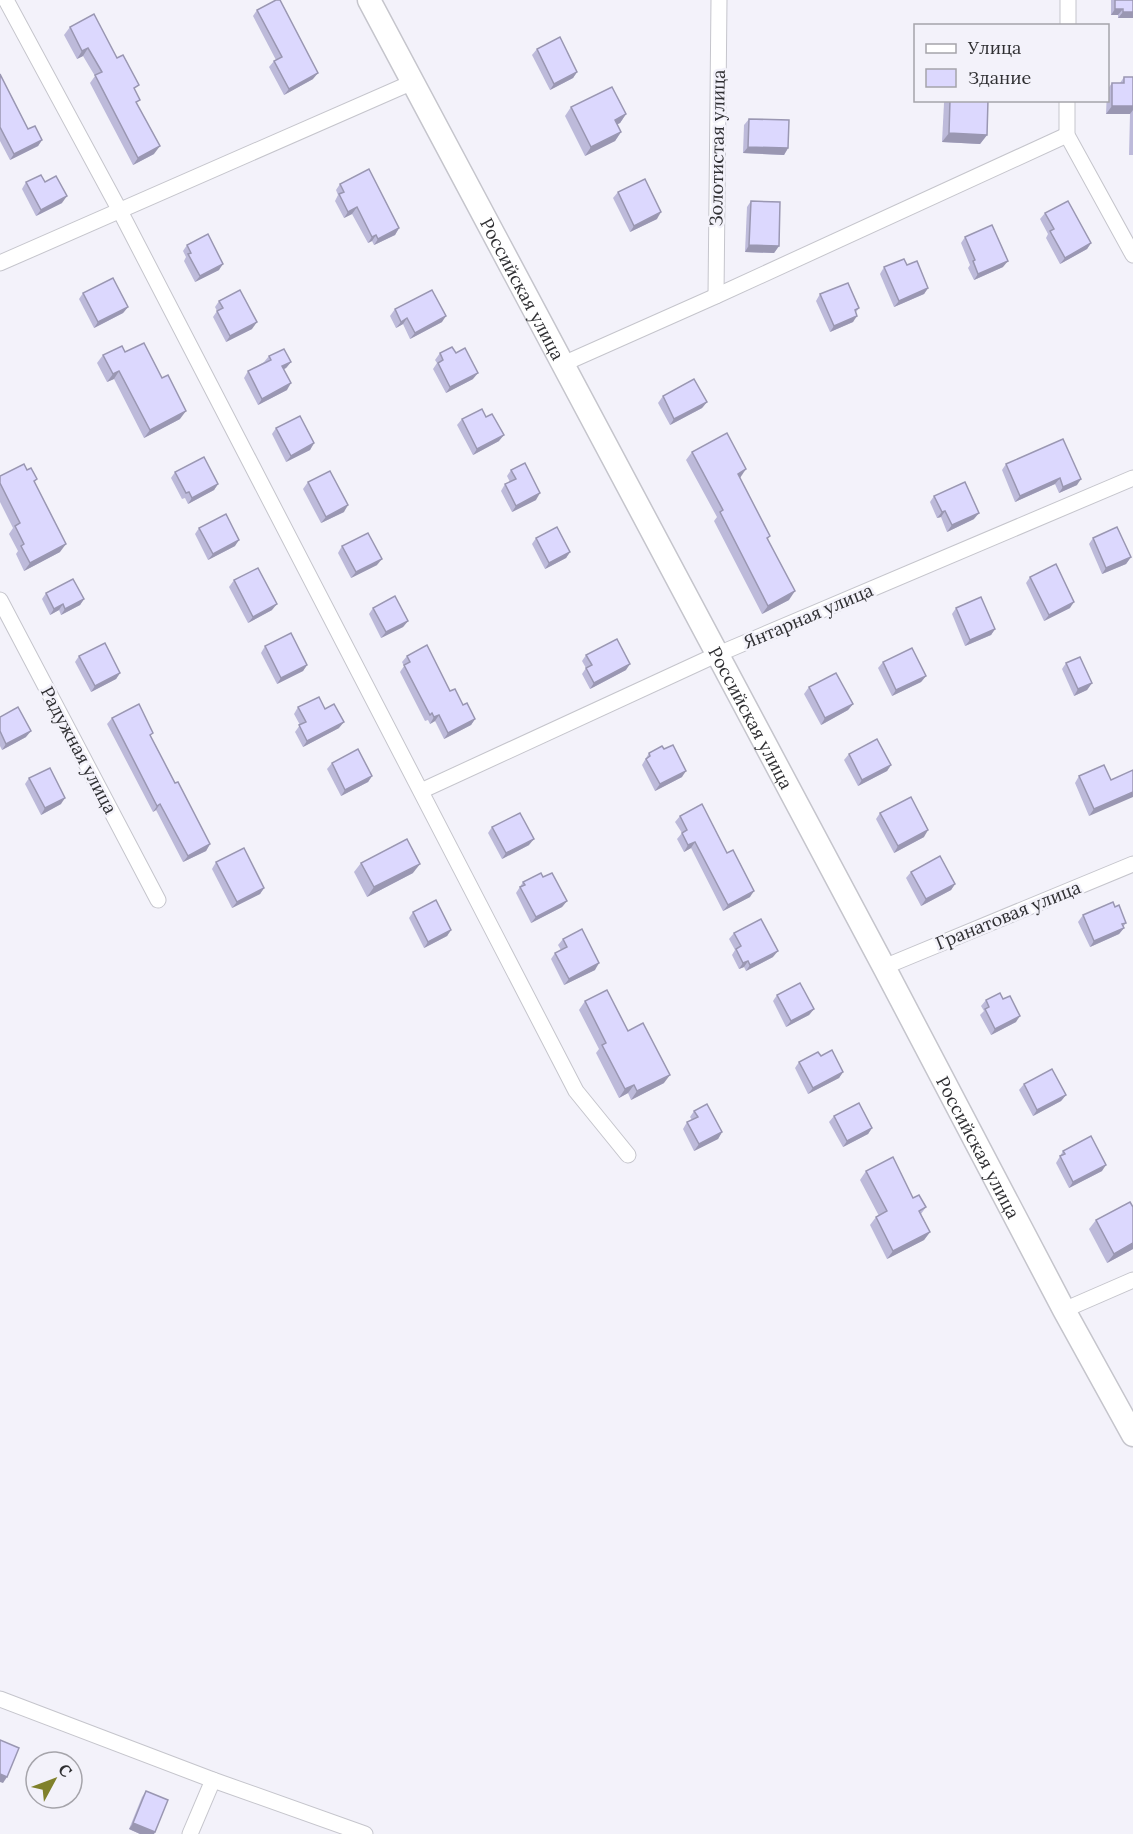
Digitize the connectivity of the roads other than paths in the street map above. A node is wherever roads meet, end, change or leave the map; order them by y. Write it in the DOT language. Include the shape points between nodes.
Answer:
graph roads {
  1 [pos="6,0"];
  2 [pos="369,0"];
  3 [pos="719,0"];
  4 [pos="1068,0"];
  5 [pos="1068,24"];
  6 [pos="413,82"];
  7 [pos="1067,102"];
  8 [pos="1067,135"];
  9 [pos="120,211"];
  10 [pos="1133,255"];
  11 [pos="0,263"];
  12 [pos="716,296"];
  13 [pos="563,364"];
  14 [pos="1133,478"];
  15 [pos="0,600"];
  16 [pos="716,655"];
  17 [pos="421,791"];
  18 [pos="1133,864"];
  19 [pos="158,900"];
  20 [pos="884,967"];
  21 [pos="628,1155"];
  22 [pos="1133,1280"];
  23 [pos="1064,1310"];
  24 [pos="1133,1435"];
  25 [pos="0,1699"];
  26 [pos="213,1780"];
  27 [pos="190,1834"];
  28 [pos="365,1834"];
  1 -- 9 [label="street"];
  2 -- 6 [label="main road, Российская улица"];
  3 -- 12 [label="street, Золотистая улица"];
  4 -- 5 [label="street"];
  6 -- 9 [label="street"];
  6 -- 13 [label="main road, Российская улица"];
  7 -- 8 [label="street"];
  8 -- 10 [label="street"];
  8 -- 12 [label="street"];
  9 -- 11 [label="street"];
  9 -- 17 [label="street"];
  12 -- 13 [label="street"];
  13 -- 16 [label="main road, Российская улица"];
  14 -- 16 [label="street, Янтарная улица"];
  15 -- 19 [label="street, Радужная улица"];
  16 -- 17 [label="street, Янтарная улица"];
  16 -- 20 [label="main road, Российская улица"];
  17 -- 21 [label="street" via="576,1091"];
  18 -- 20 [label="street, Гранатовая улица"];
  20 -- 23 [label="main road, Российская улица"];
  22 -- 23 [label="street"];
  23 -- 24 [label="main road, Российская улица"];
  25 -- 26 [label="street"];
  26 -- 27 [label="street"];
  26 -- 28 [label="street"];
}
